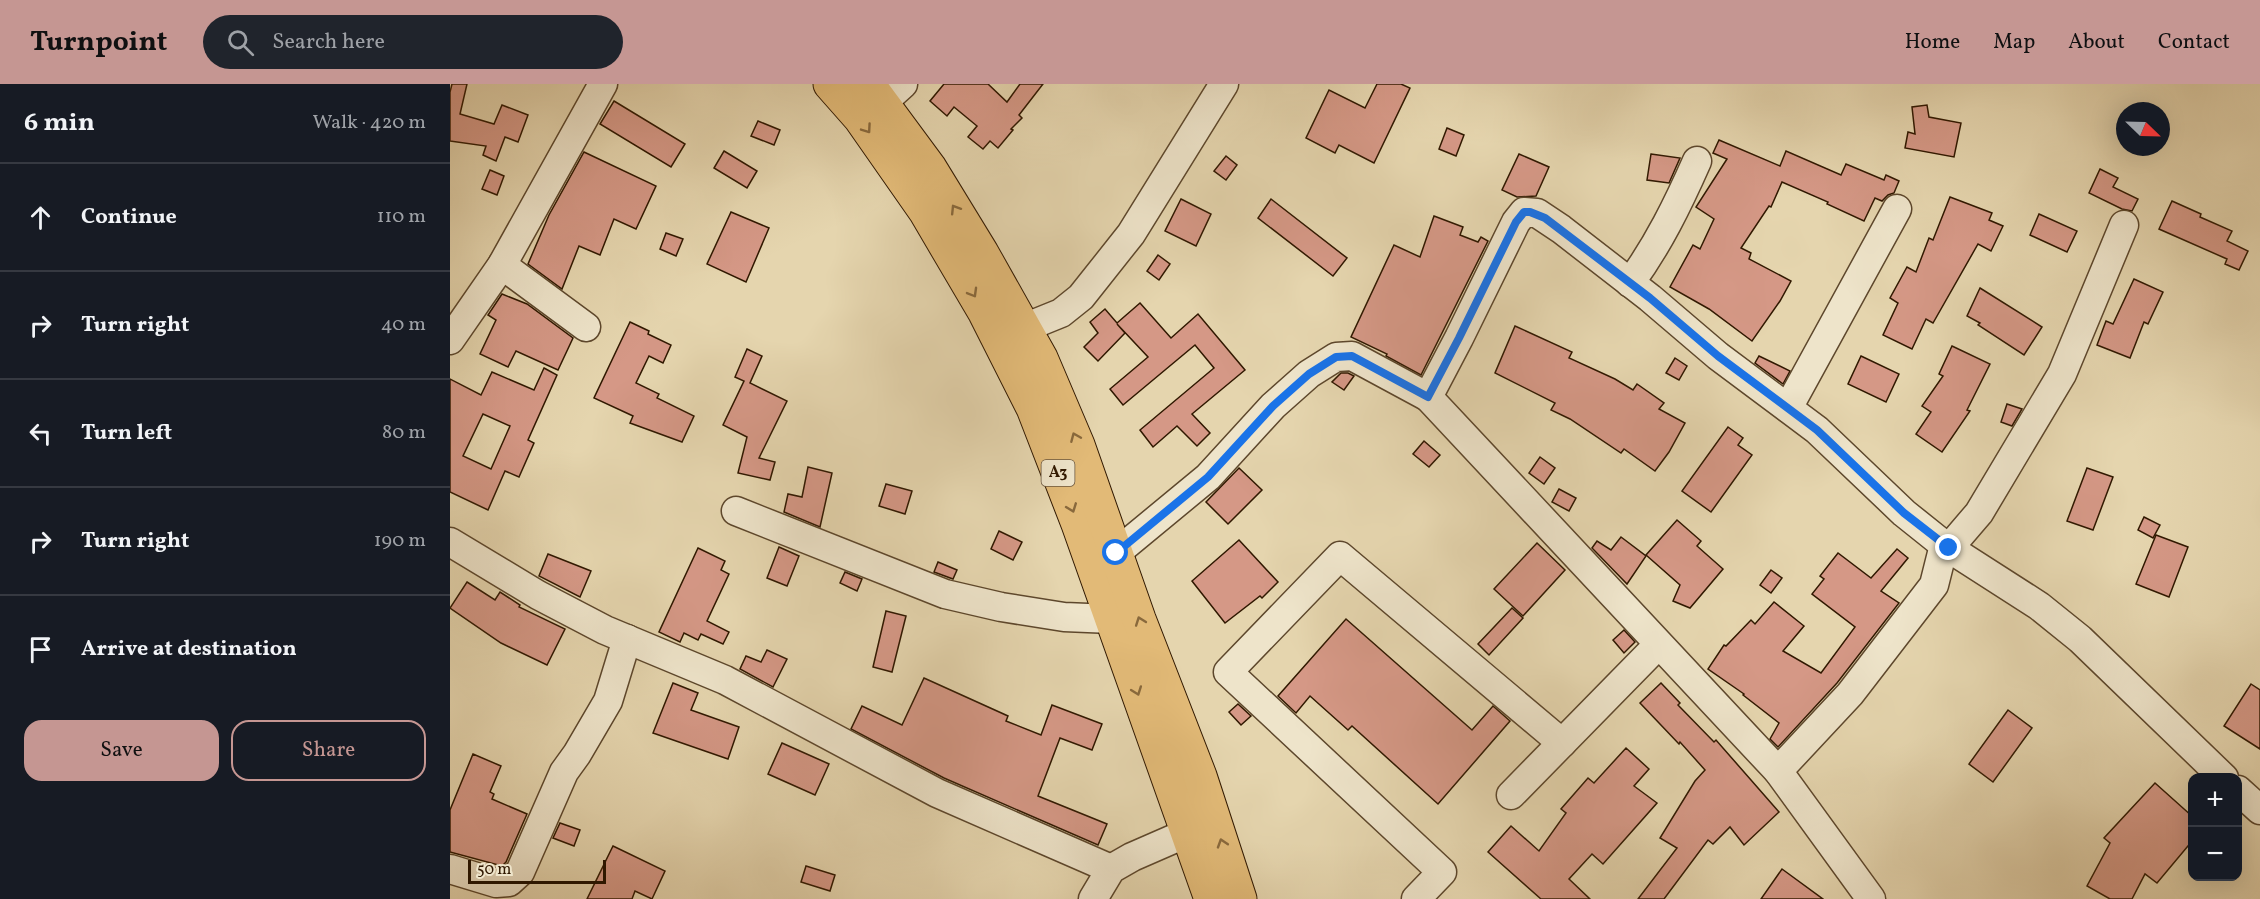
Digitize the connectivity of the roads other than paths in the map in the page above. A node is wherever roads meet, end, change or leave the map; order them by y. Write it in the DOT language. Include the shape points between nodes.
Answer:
graph roads {
  1 [pos="603,84"];
  2 [pos="830,84"];
  3 [pos="1224,84"];
  4 [pos="884,90"];
  5 [pos="1697,161"];
  6 [pos="1897,209"];
  7 [pos="2124,225"];
  8 [pos="502,265"];
  9 [pos="1630,283"];
  10 [pos="586,327"];
  11 [pos="1024,328"];
  12 [pos="450,340"];
  13 [pos="1428,397"];
  14 [pos="1788,408"];
  15 [pos="736,511"];
  16 [pos="450,542"];
  17 [pos="1116,553"];
  18 [pos="1962,556"];
  19 [pos="1934,585"];
  20 [pos="1112,619"];
  21 [pos="627,639"];
  22 [pos="1658,645"];
  23 [pos="1562,743"];
  24 [pos="1778,771"];
  25 [pos="2220,773"];
  26 [pos="2242,794"];
  27 [pos="1511,795"];
  28 [pos="2260,810"];
  29 [pos="1187,833"];
  30 [pos="450,869"];
  31 [pos="1111,869"];
  32 [pos="1093,899"];
  33 [pos="1211,899"];
  34 [pos="1240,899"];
  35 [pos="1416,899"];
  36 [pos="1871,899"];
  1 -- 8 [label="street"];
  2 -- 20 [label="highway, A3, one-way" via="860,118 925,211 985,313 1033,408"];
  3 -- 11 [label="street" via="1131,234 1081,297 1061,313"];
  11 -- 4 [label="highway, A3, one-way"];
  5 -- 9 [label="street" via="1676,210"];
  6 -- 14 [label="street"];
  7 -- 18 [label="street" via="2062,374 1979,513"];
  8 -- 10 [label="street"];
  8 -- 12 [label="street"];
  9 -- 13 [label="street" via="1545,218 1524,212"];
  9 -- 14 [label="street"];
  17 -- 11 [label="highway, A3, one-way" via="1078,445"];
  13 -- 17 [label="street" via="1352,356 1336,357 1309,374 1273,406 1208,477"];
  13 -- 22 [label="street"];
  14 -- 18 [label="street" via="1817,430 1904,513"];
  15 -- 20 [label="street" via="945,594 1064,617"];
  16 -- 21 [label="street" via="538,595"];
  34 -- 17 [label="highway, A3, one-way" via="1200,776"];
  18 -- 19 [label="street"];
  18 -- 19 [label="street"];
  18 -- 25 [label="street" via="2080,639"];
  19 -- 24 [label="street" via="1850,694"];
  20 -- 29 [label="highway, A3, one-way"];
  21 -- 30 [label="street" via="608,701 564,772 520,872 509,882 496,883"];
  21 -- 31 [label="street" via="725,680 937,793"];
  22 -- 23 [label="street"];
  22 -- 24 [label="street"];
  23 -- 27 [label="street"];
  23 -- 35 [label="street" via="1340,556 1228,672 1442,872"];
  24 -- 36 [label="street"];
  26 -- 28 [label="street"];
  29 -- 31 [label="street"];
  29 -- 33 [label="highway, A3"];
  31 -- 32 [label="street"];
}
